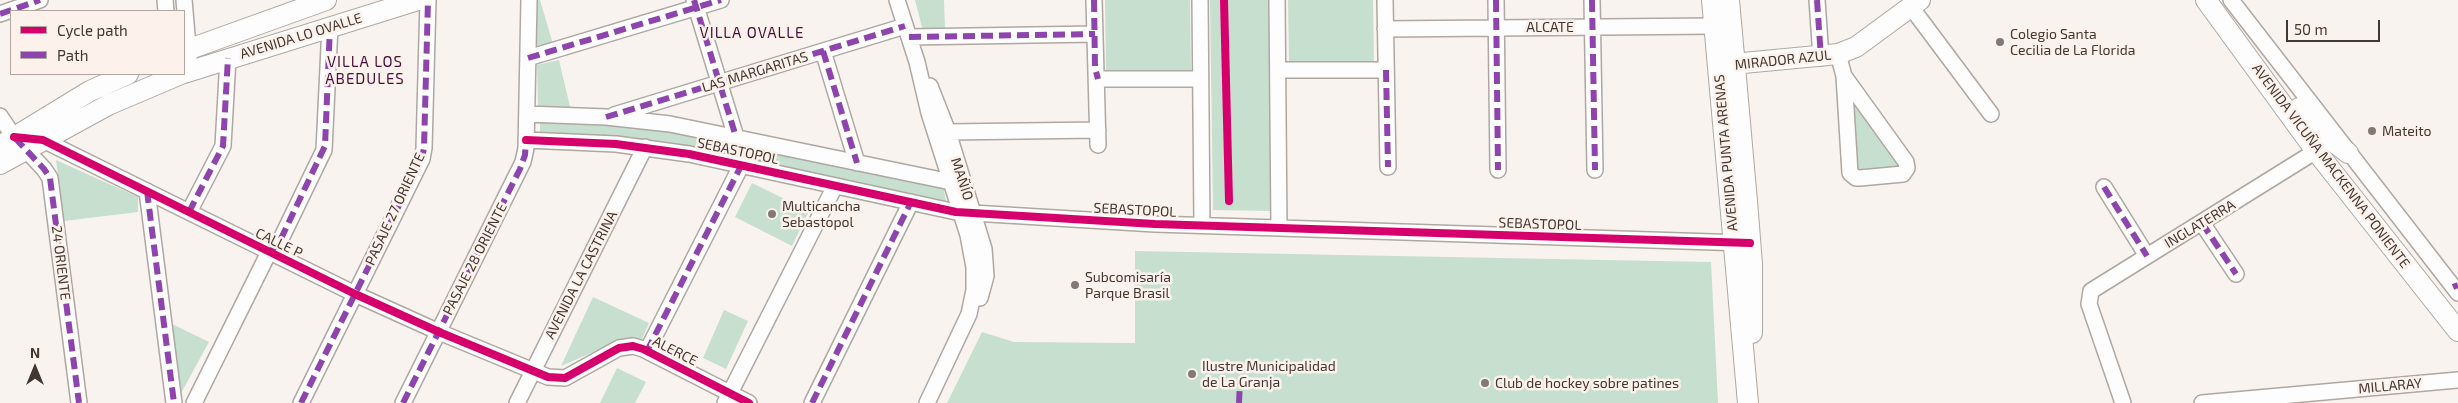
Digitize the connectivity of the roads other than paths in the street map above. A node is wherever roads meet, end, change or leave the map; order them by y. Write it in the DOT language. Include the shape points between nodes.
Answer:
graph roads {
  1 [pos="40,0"];
  2 [pos="325,0"];
  3 [pos="418,0"];
  4 [pos="428,0"];
  5 [pos="529,0"];
  6 [pos="721,0"];
  7 [pos="897,0"];
  8 [pos="1094,0"];
  9 [pos="1200,0"];
  10 [pos="1277,0"];
  11 [pos="1385,0"];
  12 [pos="1496,0"];
  13 [pos="1592,0"];
  14 [pos="1712,0"];
  15 [pos="1729,0"];
  16 [pos="1817,0"];
  17 [pos="2206,0"];
  18 [pos="2231,0"];
  19 [pos="1916,3"];
  20 [pos="695,4"];
  21 [pos="11,10"];
  22 [pos="185,26"];
  23 [pos="330,26"];
  24 [pos="1714,26"];
  25 [pos="1592,27"];
  26 [pos="1496,28"];
  27 [pos="1385,29"];
  28 [pos="907,32"];
  29 [pos="1095,34"];
  30 [pos="186,51"];
  31 [pos="823,51"];
  32 [pos="1830,56"];
  33 [pos="228,58"];
  34 [pos="528,58"];
  35 [pos="917,62"];
  36 [pos="1727,65"];
  37 [pos="2256,68"];
  38 [pos="1278,70"];
  39 [pos="1386,70"];
  40 [pos="185,72"];
  41 [pos="126,75"];
  42 [pos="177,75"];
  43 [pos="1844,76"];
  44 [pos="1098,79"];
  45 [pos="1200,79"];
  46 [pos="719,83"];
  47 [pos="527,114"];
  48 [pos="1991,114"];
  49 [pos="0,116"];
  50 [pos="606,117"];
  51 [pos="1098,130"];
  52 [pos="948,132"];
  53 [pos="736,137"];
  54 [pos="526,140"];
  55 [pos="21,143"];
  56 [pos="1098,145"];
  57 [pos="645,147"];
  58 [pos="2316,151"];
  59 [pos="2348,153"];
  60 [pos="858,162"];
  61 [pos="0,164"];
  62 [pos="742,164"];
  63 [pos="1388,167"];
  64 [pos="1498,170"];
  65 [pos="1595,170"];
  66 [pos="951,182"];
  67 [pos="835,186"];
  68 [pos="2104,187"];
  69 [pos="147,191"];
  70 [pos="911,202"];
  71 [pos="189,212"];
  72 [pos="967,212"];
  73 [pos="2202,223"];
  74 [pos="1202,225"];
  75 [pos="1279,228"];
  76 [pos="1742,243"];
  77 [pos="269,252"];
  78 [pos="2147,256"];
  79 [pos="2236,274"];
  80 [pos="2456,288"];
  81 [pos="355,294"];
  82 [pos="2458,331"];
  83 [pos="439,332"];
  84 [pos="647,351"];
  85 [pos="534,370"];
  86 [pos="2458,380"];
  87 [pos="727,398"];
  88 [pos="1747,399"];
  89 [pos="303,402"];
  90 [pos="79,403"];
  91 [pos="174,403"];
  92 [pos="194,403"];
  93 [pos="403,403"];
  94 [pos="517,403"];
  95 [pos="749,403"];
  96 [pos="812,403"];
  97 [pos="927,403"];
  98 [pos="2124,403"];
  99 [pos="2202,403"];
  1 -- 21 [label="street"];
  2 -- 30 [label="main road, AVENIDA LO OVALLE"];
  3 -- 23 [label="main road, AVENIDA LO OVALLE"];
  4 -- 81 [label="street, PASAJE 27 ORIENTE" via="423,154"];
  5 -- 34 [label="street, PASAJE 28 ORIENTE"];
  6 -- 20 [label="street"];
  7 -- 28 [label="street, MAÑÍO"];
  8 -- 29 [label="street"];
  9 -- 45 [label="street"];
  10 -- 38 [label="street"];
  11 -- 27 [label="street"];
  12 -- 26 [label="street"];
  13 -- 25 [label="street"];
  14 -- 24 [label="main road, AVENIDA PUNTA ARENAS"];
  15 -- 36 [label="main road, AVENIDA PUNTA ARENAS"];
  16 -- 32 [label="street"];
  17 -- 37 [label="main road, AVENIDA VICUÑA MACKENNA PONIENTE"];
  18 -- 59 [label="street, AVENIDA VICUÑA MACKENNA PONIENTE"];
  19 -- 32 [label="main road, MIRADOR AZUL" via="1856,47"];
  19 -- 48 [label="street"];
  20 -- 34 [label="street"];
  20 -- 46 [label="street"];
  22 -- 30 [label="street"];
  23 -- 33 [label="main road, AVENIDA LO OVALLE"];
  23 -- 77 [label="street" via="325,146 278,245"];
  24 -- 25 [label="street, ALCATE"];
  24 -- 36 [label="main road, AVENIDA PUNTA ARENAS"];
  25 -- 26 [label="street, ALCATE"];
  25 -- 65 [label="street"];
  26 -- 27 [label="street, ALCATE"];
  26 -- 64 [label="street"];
  27 -- 39 [label="street"];
  28 -- 29 [label="street, LAS MARGARITAS"];
  28 -- 31 [label="street, LAS MARGARITAS"];
  28 -- 35 [label="street, MAÑÍO"];
  29 -- 44 [label="street"];
  31 -- 46 [label="street, LAS MARGARITAS"];
  31 -- 60 [label="street"];
  32 -- 36 [label="main road, MIRADOR AZUL"];
  32 -- 43 [label="street"];
  33 -- 40 [label="main road, AVENIDA LO OVALLE"];
  33 -- 71 [label="street" via="224,146"];
  34 -- 47 [label="street, PASAJE 28 ORIENTE"];
  35 -- 52 [label="street, MAÑÍO"];
  35 -- 66 [label="street, MAÑÍO"];
  36 -- 76 [label="main road, AVENIDA PUNTA ARENAS"];
  37 -- 58 [label="main road, AVENIDA VICUÑA MACKENNA PONIENTE"];
  37 -- 59 [label="main road" via="2274,81 2315,126"];
  38 -- 39 [label="street"];
  38 -- 75 [label="street"];
  39 -- 63 [label="street"];
  41 -- 55 [label="main road, AVENIDA LO OVALLE" via="90,91"];
  42 -- 55 [label="main road, AVENIDA LO OVALLE"];
  43 -- 43 [label="street" via="1850,173 1856,178 1903,174 1906,162"];
  44 -- 45 [label="street"];
  44 -- 51 [label="street"];
  45 -- 74 [label="street"];
  46 -- 50 [label="street, LAS MARGARITAS"];
  46 -- 53 [label="street"];
  47 -- 50 [label="street, SEBASTOPOL"];
  47 -- 54 [label="street, PASAJE 28 ORIENTE"];
  49 -- 55 [label="street, 24 ORIENTE"];
  50 -- 53 [label="street, SEBASTOPOL" via="670,124"];
  51 -- 52 [label="street"];
  51 -- 56 [label="street"];
  52 -- 72 [label="street, MAÑÍO"];
  53 -- 60 [label="street, SEBASTOPOL"];
  54 -- 57 [label="street, SEBASTOPOL"];
  54 -- 83 [label="street, PASAJE 28 ORIENTE" via="520,169"];
  55 -- 61 [label="main road, AVENIDA LO OVALLE"];
  55 -- 69 [label="street, CALLE P"];
  55 -- 90 [label="street, 24 ORIENTE" via="50,178"];
  57 -- 62 [label="street, SEBASTOPOL"];
  57 -- 85 [label="street, AVENIDA LA CASTRINA"];
  58 -- 73 [label="street, INGLATERRA"];
  58 -- 82 [label="main road, AVENIDA VICUÑA MACKENNA PONIENTE"];
  59 -- 80 [label="street, AVENIDA VICUÑA MACKENNA PONIENTE"];
  60 -- 66 [label="street, SEBASTOPOL"];
  62 -- 67 [label="street, SEBASTOPOL"];
  62 -- 84 [label="street"];
  66 -- 72 [label="street, MAÑÍO"];
  67 -- 70 [label="street, SEBASTOPOL"];
  67 -- 87 [label="street"];
  68 -- 78 [label="street"];
  69 -- 71 [label="street, CALLE P"];
  69 -- 91 [label="street"];
  70 -- 72 [label="street, SEBASTOPOL"];
  70 -- 96 [label="street"];
  71 -- 77 [label="street, CALLE P"];
  72 -- 74 [label="street, SEBASTOPOL"];
  72 -- 97 [label="street, MAÑÍO" via="974,279 972,302 965,326"];
  73 -- 78 [label="street, INGLATERRA"];
  73 -- 79 [label="street"];
  74 -- 75 [label="street, SEBASTOPOL"];
  75 -- 76 [label="street, SEBASTOPOL"];
  76 -- 88 [label="main road, AVENIDA PUNTA ARENAS" via="1752,323"];
  77 -- 81 [label="street, CALLE P"];
  77 -- 92 [label="street"];
  78 -- 98 [label="street, INGLATERRA" via="2095,287 2089,300"];
  81 -- 83 [label="street, CALLE P"];
  81 -- 89 [label="street, PASAJE 27 ORIENTE"];
  83 -- 85 [label="street, CALLE P"];
  83 -- 93 [label="street, PASAJE 28 ORIENTE"];
  84 -- 85 [label="street, ALERCE" via="633,346 619,348 565,378 554,379"];
  84 -- 87 [label="street, ALERCE"];
  85 -- 94 [label="street, AVENIDA LA CASTRINA"];
  86 -- 99 [label="street, MILLARAY"];
  87 -- 95 [label="street, ALERCE"];
}
